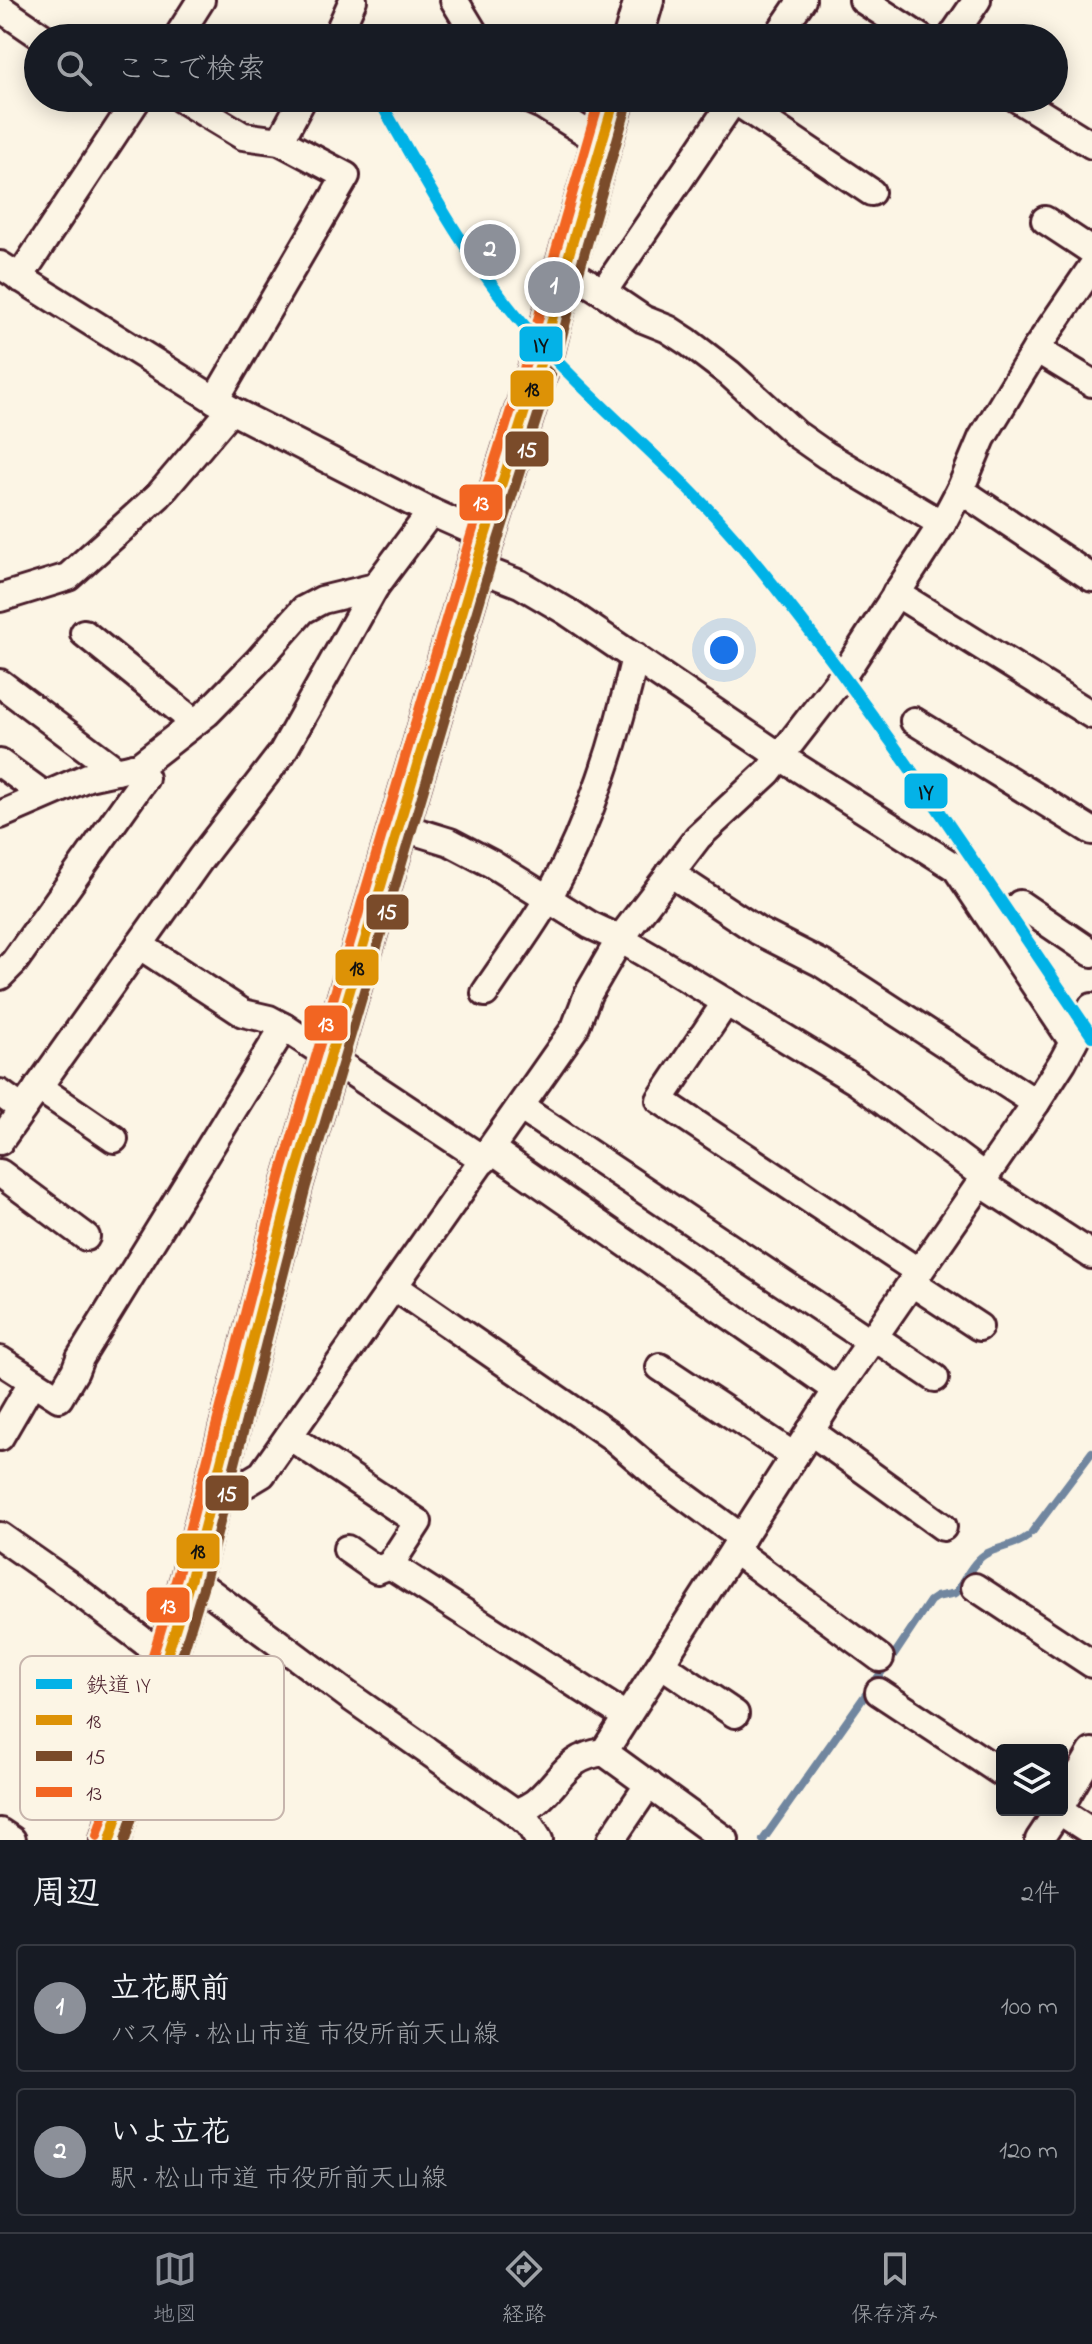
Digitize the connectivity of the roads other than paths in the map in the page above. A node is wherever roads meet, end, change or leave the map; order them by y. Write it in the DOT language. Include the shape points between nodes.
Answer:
graph roads {
  1 [pos="201,0"];
  2 [pos="353,0"];
  3 [pos="455,0"];
  4 [pos="644,0"];
  5 [pos="802,0"];
  6 [pos="863,0"];
  7 [pos="977,0"];
  8 [pos="0,8"];
  9 [pos="24,24"];
  10 [pos="186,24"];
  11 [pos="342,24"];
  12 [pos="469,24"];
  13 [pos="637,24"];
  14 [pos="786,24"];
  15 [pos="900,24"];
  16 [pos="961,24"];
  17 [pos="127,112"];
  18 [pos="203,112"];
  19 [pos="296,112"];
  20 [pos="553,112"];
  21 [pos="611,112"];
  22 [pos="726,112"];
  23 [pos="754,112"];
  24 [pos="1039,112"];
  25 [pos="280,141"];
  26 [pos="601,142"];
  27 [pos="1092,145"];
  28 [pos="871,192"];
  29 [pos="1045,220"];
  30 [pos="1092,251"];
  31 [pos="1092,267"];
  32 [pos="565,268"];
  33 [pos="10,272"];
  34 [pos="603,292"];
  35 [pos="1036,349"];
  36 [pos="1092,383"];
  37 [pos="223,405"];
  38 [pos="960,490"];
  39 [pos="431,512"];
  40 [pos="942,524"];
  41 [pos="480,551"];
  42 [pos="1092,578"];
  43 [pos="375,587"];
  44 [pos="896,593"];
  45 [pos="0,598"];
  46 [pos="84,633"];
  47 [pos="635,657"];
  48 [pos="0,683"];
  49 [pos="1092,715"];
  50 [pos="914,721"];
  51 [pos="194,722"];
  52 [pos="781,757"];
  53 [pos="0,763"];
  54 [pos="125,769"];
  55 [pos="44,795"];
  56 [pos="0,815"];
  57 [pos="398,826"];
  58 [pos="1092,831"];
  59 [pos="670,873"];
  60 [pos="548,898"];
  61 [pos="1020,904"];
  62 [pos="620,939"];
  63 [pos="139,945"];
  64 [pos="1092,953"];
  65 [pos="0,976"];
  66 [pos="485,993"];
  67 [pos="726,1002"];
  68 [pos="1092,1007"];
  69 [pos="284,1027"];
  70 [pos="1073,1042"];
  71 [pos="329,1059"];
  72 [pos="38,1087"];
  73 [pos="0,1093"];
  74 [pos="1036,1103"];
  75 [pos="520,1107"];
  76 [pos="22,1109"];
  77 [pos="114,1139"];
  78 [pos="0,1141"];
  79 [pos="488,1154"];
  80 [pos="0,1173"];
  81 [pos="983,1180"];
  82 [pos="86,1237"];
  83 [pos="1092,1255"];
  84 [pos="915,1278"];
  85 [pos="395,1287"];
  86 [pos="979,1327"];
  87 [pos="872,1339"];
  88 [pos="0,1360"];
  89 [pos="660,1367"];
  90 [pos="935,1378"];
  91 [pos="32,1382"];
  92 [pos="837,1390"];
  93 [pos="810,1431"];
  94 [pos="289,1436"];
  95 [pos="0,1437"];
  96 [pos="794,1456"];
  97 [pos="218,1477"];
  98 [pos="943,1527"];
  99 [pos="0,1536"];
  100 [pos="738,1544"];
  101 [pos="347,1549"];
  102 [pos="390,1565"];
  103 [pos="191,1578"];
  104 [pos="975,1587"];
  105 [pos="168,1654"];
  106 [pos="880,1658"];
  107 [pos="661,1664"];
  108 [pos="1092,1664"];
  109 [pos="879,1692"];
  110 [pos="735,1714"];
  111 [pos="627,1717"];
  112 [pos="604,1752"];
  113 [pos="1092,1752"];
  114 [pos="996,1769"];
  115 [pos="649,1784"];
  116 [pos="1068,1794"];
  117 [pos="516,1813"];
  118 [pos="1054,1816"];
  119 [pos="1067,1816"];
  120 [pos="116,1820"];
  121 [pos="0,1832"];
  122 [pos="1092,1832"];
  123 [pos="12,1840"];
  124 [pos="110,1840"];
  125 [pos="539,1840"];
  126 [pos="611,1840"];
  127 [pos="725,1840"];
  128 [pos="1039,1840"];
  1 -- 10 [label="street"];
  2 -- 11 [label="street"];
  3 -- 12 [label="street"];
  4 -- 13 [label="street"];
  5 -- 14 [label="street"];
  6 -- 15 [label="street"];
  7 -- 16 [label="street"];
  8 -- 9 [label="street"];
  17 -- 33 [label="street"];
  18 -- 25 [label="street" via="243,136"];
  19 -- 25 [label="street"];
  20 -- 26 [label="street"];
  21 -- 26 [label="street"];
  22 -- 34 [label="street"];
  23 -- 28 [label="street"];
  24 -- 27 [label="street"];
  25 -- 37 [label="street" via="346,176"];
  26 -- 32 [label="street"];
  29 -- 30 [label="street"];
  31 -- 35 [label="street"];
  32 -- 34 [label="street"];
  32 -- 41 [label="street"];
  33 -- 37 [label="street"];
  34 -- 40 [label="street" via="688,342 826,455"];
  35 -- 36 [label="street"];
  35 -- 38 [label="street" via="982,438"];
  37 -- 39 [label="street"];
  37 -- 45 [label="street" via="159,495 68,577"];
  38 -- 40 [label="street"];
  38 -- 42 [label="street"];
  39 -- 41 [label="street"];
  39 -- 43 [label="street"];
  40 -- 44 [label="street"];
  41 -- 47 [label="street" via="520,584"];
  41 -- 57 [label="street"];
  43 -- 51 [label="street" via="303,610"];
  43 -- 63 [label="street" via="282,753"];
  44 -- 49 [label="street"];
  44 -- 52 [label="street"];
  46 -- 51 [label="street"];
  47 -- 52 [label="street"];
  47 -- 60 [label="street" via="605,771"];
  48 -- 54 [label="street"];
  50 -- 58 [label="street"];
  51 -- 54 [label="street" via="139,766"];
  52 -- 59 [label="street" via="698,837"];
  52 -- 70 [label="street" via="956,868"];
  53 -- 55 [label="street"];
  54 -- 55 [label="street"];
  54 -- 65 [label="street" via="145,778"];
  55 -- 56 [label="street"];
  57 -- 60 [label="street" via="450,842"];
  57 -- 71 [label="street"];
  59 -- 62 [label="street"];
  59 -- 74 [label="street" via="758,931 821,963"];
  60 -- 62 [label="street"];
  60 -- 66 [label="street"];
  61 -- 64 [label="street"];
  62 -- 67 [label="street"];
  62 -- 75 [label="street" via="575,1028"];
  63 -- 69 [label="street" via="243,1013"];
  63 -- 72 [label="street"];
  67 -- 81 [label="street" via="856,1081"];
  67 -- 84 [label="street" via="660,1100"];
  68 -- 70 [label="street"];
  69 -- 71 [label="street"];
  69 -- 91 [label="street" via="59,1398"];
  70 -- 74 [label="street"];
  71 -- 79 [label="street"];
  71 -- 97 [label="street"];
  72 -- 76 [label="street"];
  72 -- 77 [label="street"];
  73 -- 76 [label="street"];
  74 -- 81 [label="street"];
  75 -- 79 [label="street"];
  75 -- 87 [label="street"];
  76 -- 78 [label="street"];
  79 -- 85 [label="street"];
  79 -- 92 [label="street"];
  80 -- 82 [label="street"];
  81 -- 83 [label="street"];
  81 -- 84 [label="street"];
  84 -- 86 [label="street"];
  84 -- 87 [label="street"];
  85 -- 94 [label="street"];
  85 -- 100 [label="street" via="611,1436"];
  87 -- 90 [label="street"];
  87 -- 92 [label="street"];
  88 -- 91 [label="street"];
  89 -- 96 [label="street"];
  91 -- 95 [label="street"];
  92 -- 93 [label="street"];
  93 -- 96 [label="street"];
  93 -- 98 [label="street"];
  94 -- 97 [label="street" via="262,1474 247,1483"];
  94 -- 102 [label="street" via="418,1522"];
  96 -- 100 [label="street"];
  97 -- 103 [label="street"];
  99 -- 105 [label="street"];
  100 -- 106 [label="street"];
  100 -- 107 [label="street"];
  101 -- 102 [label="street" via="377,1570"];
  102 -- 111 [label="street"];
  103 -- 105 [label="street"];
  103 -- 117 [label="street"];
  104 -- 108 [label="street"];
  107 -- 110 [label="street"];
  107 -- 111 [label="street"];
  109 -- 114 [label="street"];
  111 -- 112 [label="street"];
  112 -- 115 [label="street"];
  112 -- 117 [label="street" via="586,1754 536,1802"];
  113 -- 116 [label="street"];
  115 -- 126 [label="street"];
  115 -- 127 [label="street"];
  117 -- 125 [label="street"];
  118 -- 128 [label="street"];
  119 -- 122 [label="street"];
  120 -- 124 [label="street"];
  121 -- 123 [label="street"];
}
